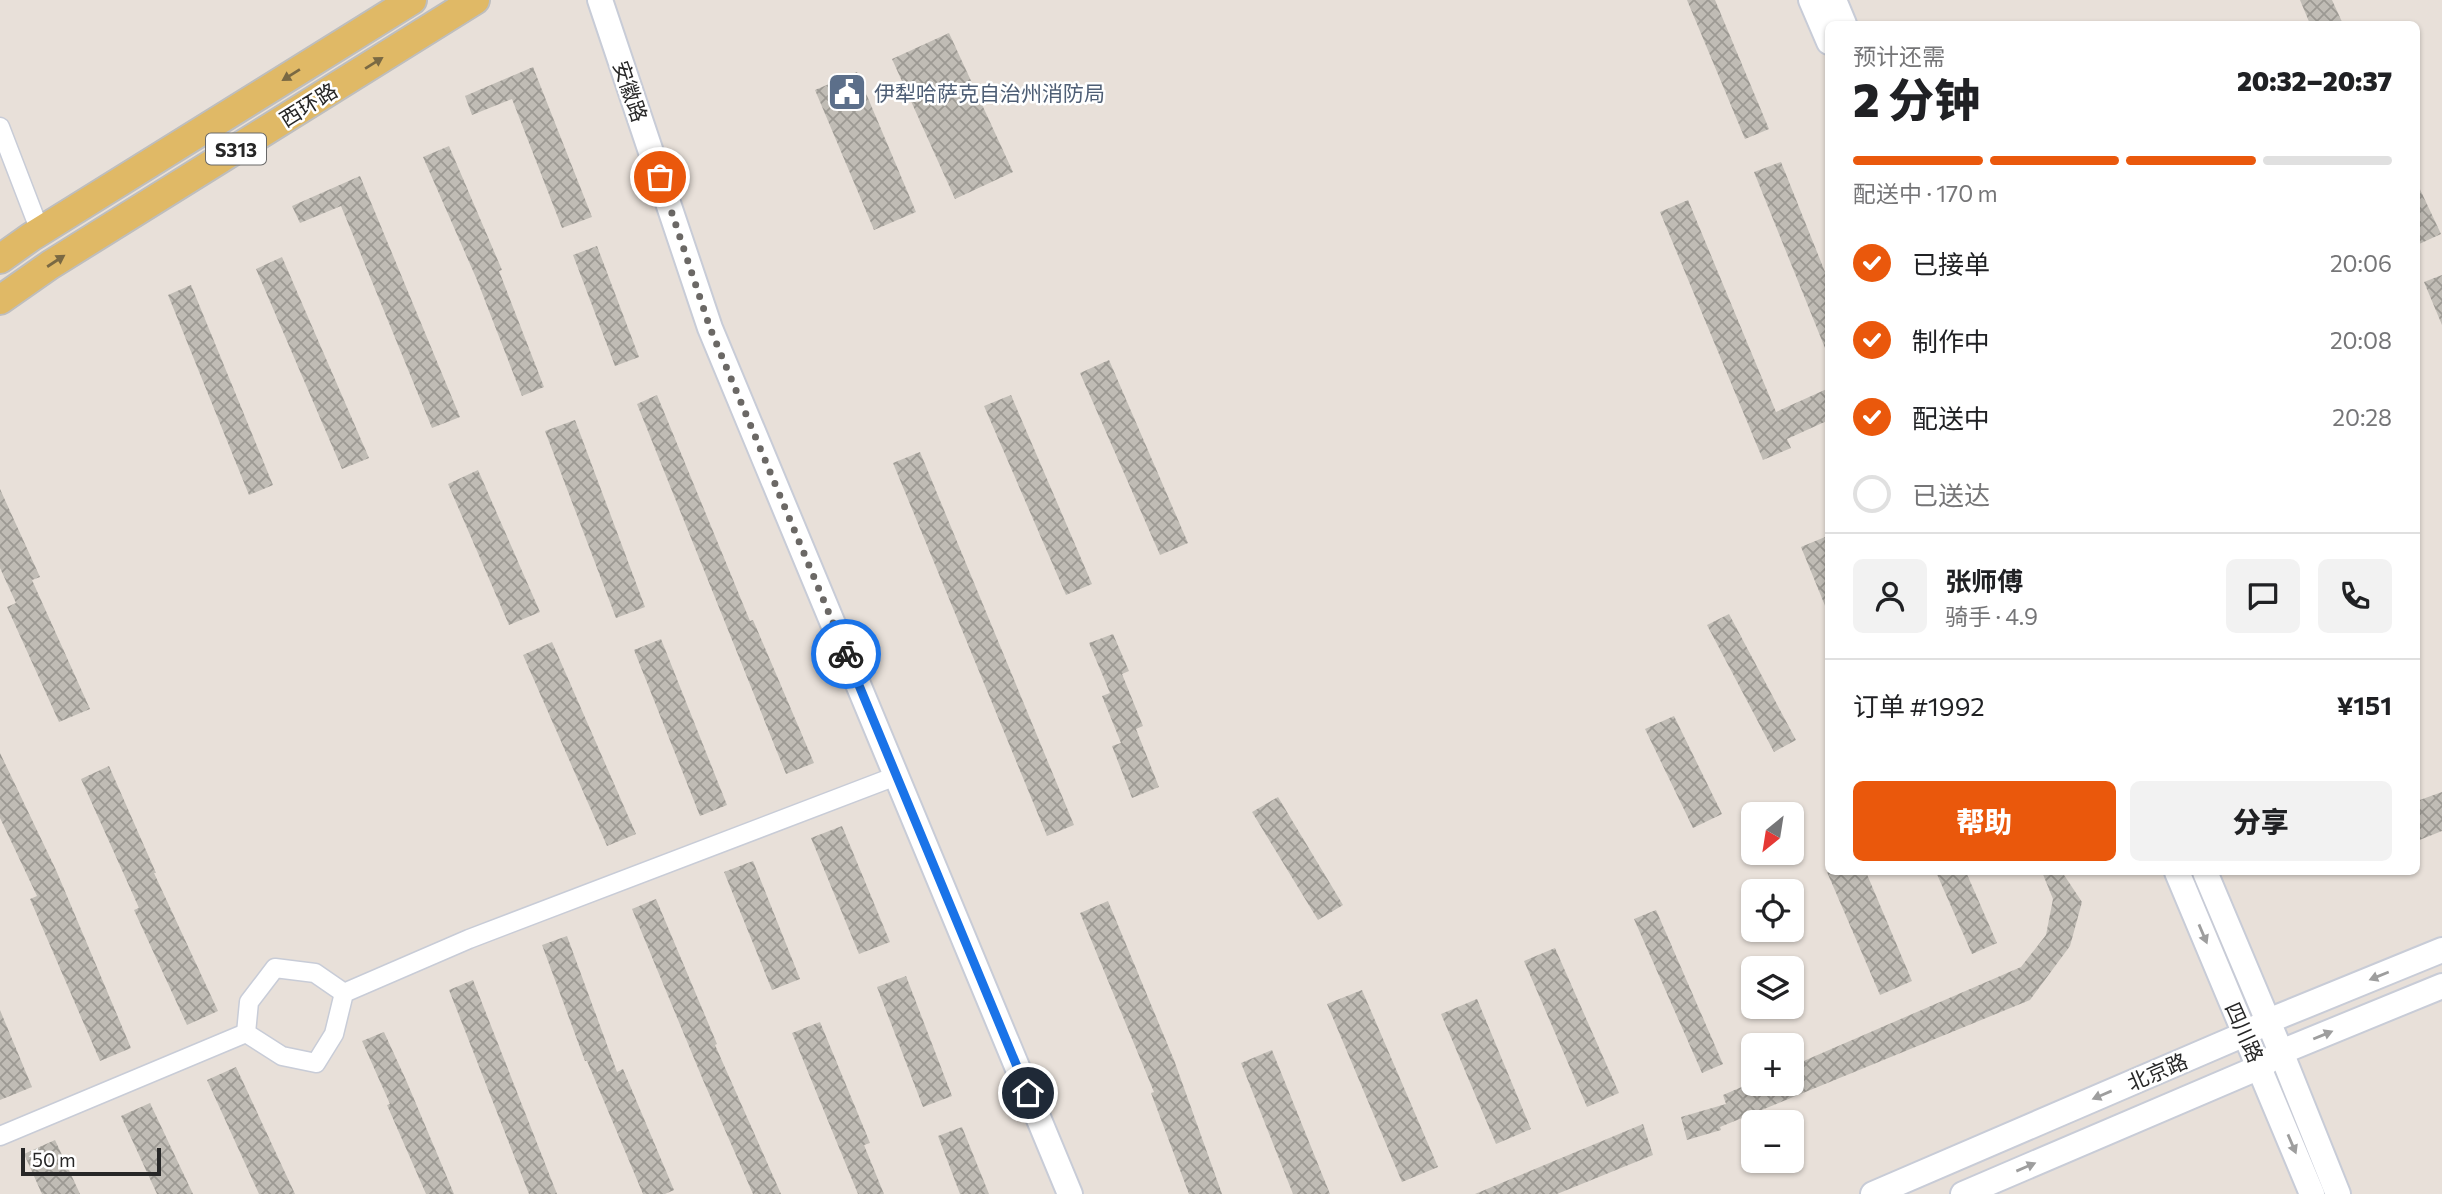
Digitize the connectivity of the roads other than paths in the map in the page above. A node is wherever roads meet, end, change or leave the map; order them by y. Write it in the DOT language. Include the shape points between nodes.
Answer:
graph roads {
  1 [pos="412,0"];
  2 [pos="475,0"];
  3 [pos="600,0"];
  4 [pos="1811,0"];
  5 [pos="1834,0"];
  6 [pos="1843,21"];
  7 [pos="1825,33"];
  8 [pos="0,127"];
  9 [pos="40,231"];
  10 [pos="0,259"];
  11 [pos="0,300"];
  12 [pos="896,776"];
  13 [pos="2178,875"];
  14 [pos="2206,875"];
  15 [pos="2442,950"];
  16 [pos="2442,986"];
  17 [pos="344,993"];
  18 [pos="2268,1021"];
  19 [pos="246,1033"];
  20 [pos="2245,1034"];
  21 [pos="2281,1052"];
  22 [pos="2260,1067"];
  23 [pos="0,1136"];
  24 [pos="1070,1194"];
  25 [pos="1873,1194"];
  26 [pos="1963,1194"];
  27 [pos="2312,1194"];
  28 [pos="2338,1194"];
  1 -- 9 [label="main road, 西环路 / S313, one-way"];
  11 -- 2 [label="main road, 西环路 / S313, one-way"];
  3 -- 12 [label="street, 安徽路" via="710,328"];
  4 -- 7 [label="street"];
  5 -- 6 [label="street"];
  8 -- 9 [label="street"];
  9 -- 10 [label="main road, 西环路 / S313"];
  12 -- 17 [label="street" via="469,939"];
  12 -- 24 [label="street, 安徽路"];
  13 -- 20 [label="street, 四川路, one-way"];
  14 -- 18 [label="street, 四川路"];
  15 -- 18 [label="street, 北京路, one-way"];
  21 -- 16 [label="street, 北京路, one-way"];
  17 -- 19 [label="street" via="315,973 275,968 250,1002"];
  17 -- 19 [label="street" via="334,1034 316,1063 282,1056"];
  18 -- 20 [label="street, 北京路"];
  18 -- 21 [label="street, 四川路"];
  19 -- 23 [label="street"];
  20 -- 22 [label="street, 四川路"];
  20 -- 25 [label="street, 北京路, one-way"];
  21 -- 22 [label="street, 北京路"];
  21 -- 28 [label="street, 四川路"];
  26 -- 22 [label="street, 北京路, one-way"];
  22 -- 27 [label="street, 四川路, one-way"];
}
